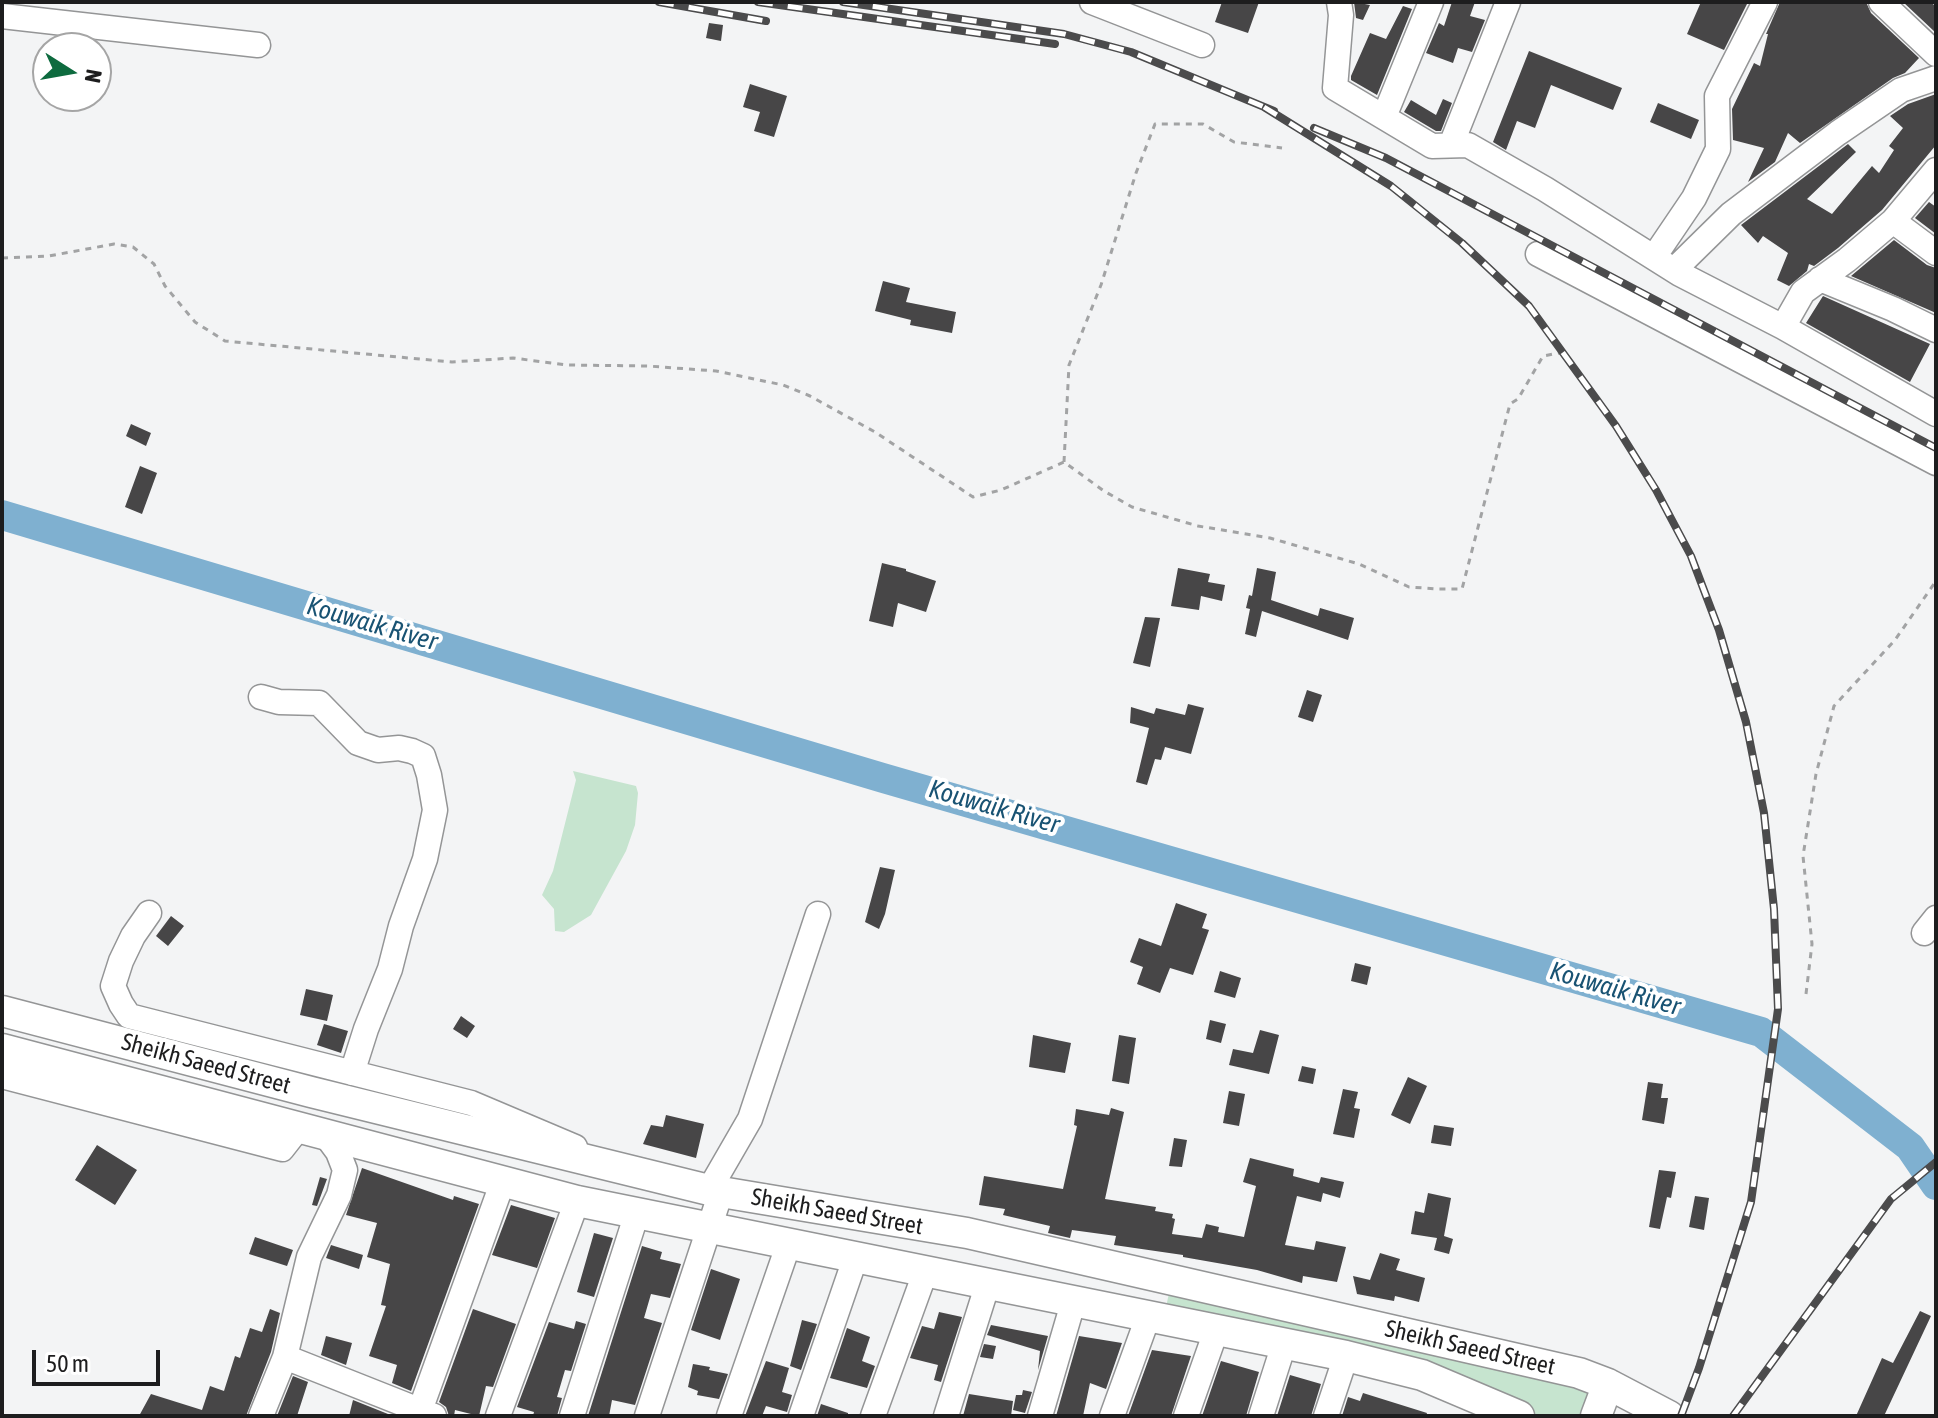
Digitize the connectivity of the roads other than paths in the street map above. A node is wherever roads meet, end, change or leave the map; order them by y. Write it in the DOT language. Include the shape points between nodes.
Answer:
graph roads {
  1 [pos="1092,2"];
  2 [pos="1339,2"];
  3 [pos="1431,2"];
  4 [pos="1508,2"];
  5 [pos="1765,2"];
  6 [pos="1881,2"];
  7 [pos="2,16"];
  8 [pos="258,45"];
  9 [pos="1202,45"];
  10 [pos="1936,54"];
  11 [pos="1936,78"];
  12 [pos="1384,117"];
  13 [pos="1451,145"];
  14 [pos="1936,170"];
  15 [pos="1893,221"];
  16 [pos="1936,253"];
  17 [pos="1538,254"];
  18 [pos="1664,263"];
  19 [pos="1820,279"];
  20 [pos="1783,327"];
  21 [pos="1936,330"];
  22 [pos="1936,414"];
  23 [pos="1936,463"];
  24 [pos="261,697"];
  25 [pos="149,913"];
  26 [pos="818,914"];
  27 [pos="2,1011"];
  28 [pos="2,1049"];
  29 [pos="352,1073"];
  30 [pos="2,1076"];
  31 [pos="311,1092"];
  32 [pos="310,1129"];
  33 [pos="638,1173"];
  34 [pos="503,1181"];
  35 [pos="715,1191"];
  36 [pos="577,1201"];
  37 [pos="637,1213"];
  38 [pos="709,1229"];
  39 [pos="789,1243"];
  40 [pos="856,1256"];
  41 [pos="926,1270"];
  42 [pos="988,1283"];
  43 [pos="1073,1303"];
  44 [pos="1148,1317"];
  45 [pos="1216,1331"];
  46 [pos="1284,1344"];
  47 [pos="1346,1356"];
  48 [pos="285,1357"];
  49 [pos="1608,1384"];
  50 [pos="424,1414"];
  51 [pos="1517,1415"];
  52 [pos="261,1416"];
  53 [pos="498,1416"];
  54 [pos="572,1416"];
  55 [pos="647,1416"];
  56 [pos="729,1416"];
  57 [pos="801,1416"];
  58 [pos="873,1416"];
  59 [pos="946,1416"];
  60 [pos="1040,1416"];
  61 [pos="1112,1416"];
  62 [pos="1186,1416"];
  63 [pos="1261,1416"];
  64 [pos="1326,1416"];
  65 [pos="1596,1416"];
  66 [pos="1669,1416"];
  1 -- 9 [label="street"];
  2 -- 12 [label="street" via="1335,88"];
  3 -- 12 [label="street"];
  4 -- 13 [label="street"];
  5 -- 18 [label="street" via="1717,96 1718,149"];
  6 -- 10 [label="street"];
  7 -- 8 [label="street"];
  11 -- 18 [label="street" via="1901,90"];
  12 -- 13 [label="street" via="1432,146"];
  13 -- 18 [label="street" via="1468,145"];
  14 -- 15 [label="street"];
  15 -- 16 [label="street"];
  15 -- 19 [label="street"];
  17 -- 23 [label="street"];
  18 -- 20 [label="street"];
  19 -- 20 [label="street" via="1803,292"];
  19 -- 21 [label="street"];
  20 -- 22 [label="street"];
  24 -- 29 [label="street" via="319,703 358,743 423,756 429,775 435,810 425,859"];
  25 -- 29 [label="street" via="133,936 113,986 129,1016"];
  26 -- 35 [label="street" via="750,1119"];
  27 -- 31 [label="main road, Sheikh Saeed Street"];
  28 -- 32 [label="main road, Sheikh Saeed Street"];
  29 -- 33 [label="street" via="471,1103"];
  30 -- 32 [label="street" via="282,1149"];
  31 -- 32 [label="main road"];
  31 -- 33 [label="main road, Sheikh Saeed Street"];
  32 -- 34 [label="main road, Sheikh Saeed Street"];
  32 -- 48 [label="street" via="338,1152 345,1170 339,1195 309,1257"];
  33 -- 35 [label="main road, Sheikh Saeed Street"];
  34 -- 36 [label="main road, Sheikh Saeed Street"];
  34 -- 50 [label="street"];
  35 -- 38 [label="street"];
  35 -- 49 [label="main road, Sheikh Saeed Street" via="967,1233 1579,1373"];
  36 -- 37 [label="main road, Sheikh Saeed Street"];
  36 -- 53 [label="street"];
  37 -- 38 [label="main road, Sheikh Saeed Street"];
  37 -- 54 [label="street"];
  38 -- 39 [label="main road, Sheikh Saeed Street"];
  38 -- 55 [label="street"];
  39 -- 40 [label="main road, Sheikh Saeed Street"];
  39 -- 56 [label="street"];
  40 -- 41 [label="main road, Sheikh Saeed Street"];
  40 -- 57 [label="street"];
  41 -- 42 [label="main road, Sheikh Saeed Street"];
  41 -- 58 [label="street"];
  42 -- 43 [label="main road, Sheikh Saeed Street"];
  42 -- 59 [label="street"];
  43 -- 44 [label="main road, Sheikh Saeed Street"];
  43 -- 60 [label="street"];
  44 -- 45 [label="main road, Sheikh Saeed Street"];
  44 -- 61 [label="street"];
  45 -- 46 [label="main road, Sheikh Saeed Street"];
  45 -- 62 [label="street"];
  46 -- 47 [label="main road, Sheikh Saeed Street"];
  46 -- 63 [label="street"];
  47 -- 51 [label="main road, Sheikh Saeed Street" via="1422,1375"];
  47 -- 64 [label="street"];
  48 -- 50 [label="street"];
  48 -- 52 [label="street"];
  49 -- 65 [label="main road"];
  49 -- 66 [label="main road, Sheikh Saeed Street"];
}
